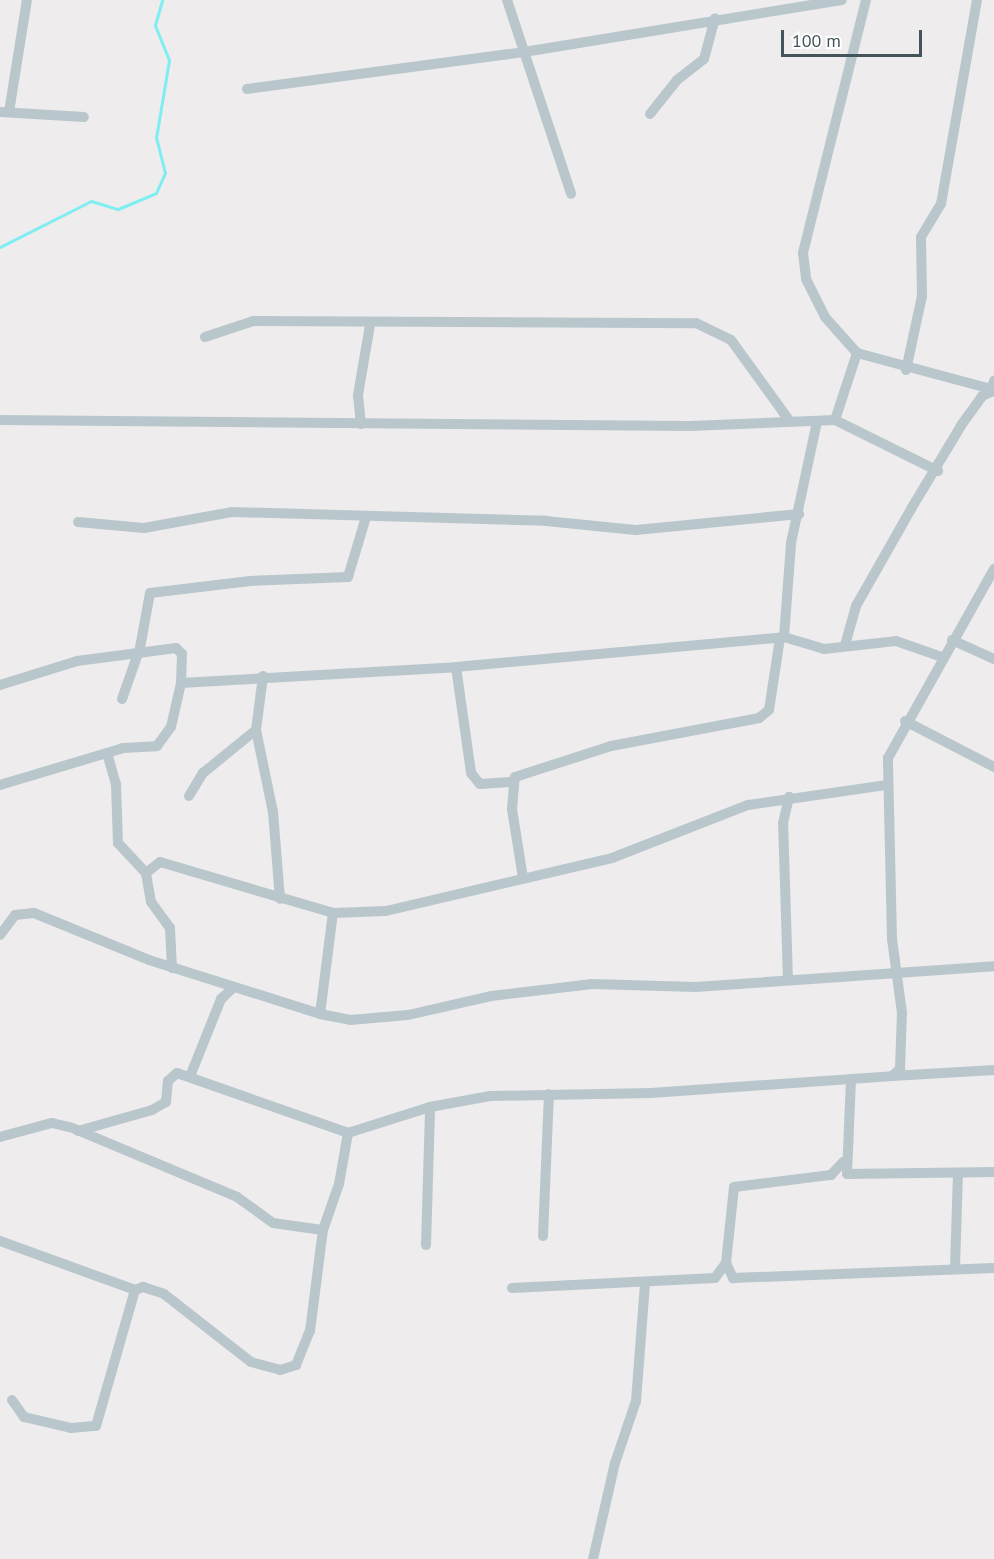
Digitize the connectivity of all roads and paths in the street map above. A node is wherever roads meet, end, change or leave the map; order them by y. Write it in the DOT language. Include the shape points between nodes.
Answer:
graph roads {
  1 [pos="27,0"];
  2 [pos="507,0"];
  3 [pos="842,0"];
  4 [pos="866,0"];
  5 [pos="977,0"];
  6 [pos="715,18"];
  7 [pos="524,52"];
  8 [pos="247,89"];
  9 [pos="4,112"];
  10 [pos="650,114"];
  11 [pos="84,117"];
  12 [pos="571,194"];
  13 [pos="370,325"];
  14 [pos="205,337"];
  15 [pos="856,353"];
  16 [pos="906,370"];
  17 [pos="993,387"];
  18 [pos="0,420"];
  19 [pos="789,420"];
  20 [pos="835,420"];
  21 [pos="817,422"];
  22 [pos="361,424"];
  23 [pos="938,471"];
  24 [pos="799,514"];
  25 [pos="366,517"];
  26 [pos="78,522"];
  27 [pos="994,569"];
  28 [pos="782,638"];
  29 [pos="952,640"];
  30 [pos="845,645"];
  31 [pos="140,648"];
  32 [pos="942,657"];
  33 [pos="994,659"];
  34 [pos="456,667"];
  35 [pos="263,676"];
  36 [pos="180,683"];
  37 [pos="0,685"];
  38 [pos="122,699"];
  39 [pos="905,721"];
  40 [pos="256,730"];
  41 [pos="107,753"];
  42 [pos="994,766"];
  43 [pos="511,782"];
  44 [pos="0,785"];
  45 [pos="886,785"];
  46 [pos="189,796"];
  47 [pos="789,797"];
  48 [pos="146,873"];
  49 [pos="523,878"];
  50 [pos="280,899"];
  51 [pos="333,913"];
  52 [pos="0,935"];
  53 [pos="994,966"];
  54 [pos="172,968"];
  55 [pos="898,974"];
  56 [pos="788,980"];
  57 [pos="233,988"];
  58 [pos="320,1014"];
  59 [pos="994,1070"];
  60 [pos="191,1074"];
  61 [pos="892,1076"];
  62 [pos="851,1079"];
  63 [pos="549,1094"];
  64 [pos="429,1107"];
  65 [pos="78,1131"];
  66 [pos="348,1133"];
  67 [pos="0,1137"];
  68 [pos="843,1162"];
  69 [pos="994,1172"];
  70 [pos="958,1173"];
  71 [pos="323,1230"];
  72 [pos="543,1236"];
  73 [pos="0,1241"];
  74 [pos="426,1245"];
  75 [pos="726,1263"];
  76 [pos="955,1268"];
  77 [pos="994,1268"];
  78 [pos="645,1283"];
  79 [pos="512,1288"];
  80 [pos="135,1290"];
  81 [pos="12,1400"];
  82 [pos="593,1559"];
  1 -- 9 [label="street"];
  2 -- 7 [label="street"];
  3 -- 6 [label="street"];
  4 -- 15 [label="street" via="801,264 825,317"];
  5 -- 16 [label="street" via="941,204 921,237 922,296"];
  6 -- 7 [label="street"];
  6 -- 10 [label="street" via="704,59 677,80"];
  7 -- 8 [label="street"];
  7 -- 12 [label="street"];
  9 -- 11 [label="street"];
  13 -- 14 [label="street" via="253,321"];
  13 -- 19 [label="street" via="696,323 731,340"];
  13 -- 22 [label="street" via="358,395"];
  15 -- 16 [label="street"];
  15 -- 20 [label="street"];
  16 -- 17 [label="street"];
  17 -- 23 [label="street" via="962,424"];
  18 -- 22 [label="street"];
  19 -- 21 [label="street"];
  19 -- 22 [label="street" via="690,426"];
  20 -- 21 [label="street"];
  20 -- 23 [label="street"];
  21 -- 24 [label="street"];
  23 -- 30 [label="street" via="855,606"];
  24 -- 25 [label="street" via="636,530 546,521"];
  24 -- 28 [label="street" via="791,543"];
  25 -- 26 [label="street" via="232,512 144,528"];
  25 -- 31 [label="street" via="348,577 250,580 150,593"];
  27 -- 29 [label="street"];
  28 -- 30 [label="street" via="824,649"];
  28 -- 34 [label="street"];
  28 -- 43 [label="street" via="769,710 759,718 611,746 521,774"];
  29 -- 32 [label="street"];
  29 -- 33 [label="street"];
  30 -- 32 [label="street" via="896,640"];
  31 -- 36 [label="street" via="176,648 182,654"];
  31 -- 37 [label="street"];
  31 -- 38 [label="street"];
  32 -- 39 [label="street"];
  34 -- 35 [label="street"];
  34 -- 43 [label="street" via="471,773 480,784"];
  35 -- 36 [label="street"];
  35 -- 40 [label="street"];
  36 -- 41 [label="street" via="165,740 157,746"];
  39 -- 42 [label="street"];
  39 -- 45 [label="street" via="888,758"];
  40 -- 46 [label="street" via="203,773"];
  40 -- 50 [label="street" via="273,812"];
  41 -- 44 [label="street"];
  41 -- 48 [label="street" via="117,793 118,843"];
  43 -- 49 [label="street"];
  45 -- 47 [label="street"];
  45 -- 55 [label="street"];
  47 -- 49 [label="street" via="748,805 612,858"];
  47 -- 56 [label="street" via="783,823"];
  48 -- 50 [label="street" via="160,862 173,863"];
  48 -- 54 [label="street" via="151,902 170,928"];
  49 -- 51 [label="street" via="386,911"];
  50 -- 51 [label="street"];
  51 -- 58 [label="street"];
  52 -- 54 [label="street" via="15,915 34,913"];
  53 -- 55 [label="street"];
  54 -- 57 [label="street"];
  55 -- 56 [label="street"];
  55 -- 61 [label="street" via="901,1062"];
  56 -- 58 [label="street" via="696,987 592,984 491,996 408,1015 350,1020"];
  57 -- 58 [label="street"];
  57 -- 60 [label="street" via="221,999 192,1060"];
  59 -- 61 [label="street"];
  60 -- 65 [label="street" via="177,1073 168,1081 166,1102 152,1110"];
  60 -- 66 [label="street" via="276,1103 318,1126"];
  61 -- 62 [label="street"];
  62 -- 63 [label="street"];
  62 -- 68 [label="street"];
  63 -- 64 [label="street" via="490,1096"];
  63 -- 72 [label="street"];
  64 -- 66 [label="street"];
  64 -- 74 [label="street"];
  65 -- 67 [label="street" via="52,1123"];
  65 -- 71 [label="street" via="237,1197 273,1223"];
  66 -- 71 [label="street" via="339,1184"];
  68 -- 70 [label="street" via="851,1176"];
  68 -- 75 [label="street" via="831,1175 734,1187"];
  69 -- 70 [label="street"];
  70 -- 76 [label="street"];
  71 -- 80 [label="street" via="310,1331 296,1365 280,1370 251,1362 164,1294"];
  73 -- 80 [label="street"];
  75 -- 76 [label="street" via="733,1278"];
  75 -- 78 [label="street" via="715,1278"];
  76 -- 77 [label="street"];
  78 -- 79 [label="street"];
  78 -- 82 [label="street" via="636,1401 615,1463"];
  80 -- 81 [label="street" via="96,1426 71,1428 24,1417"];
}
